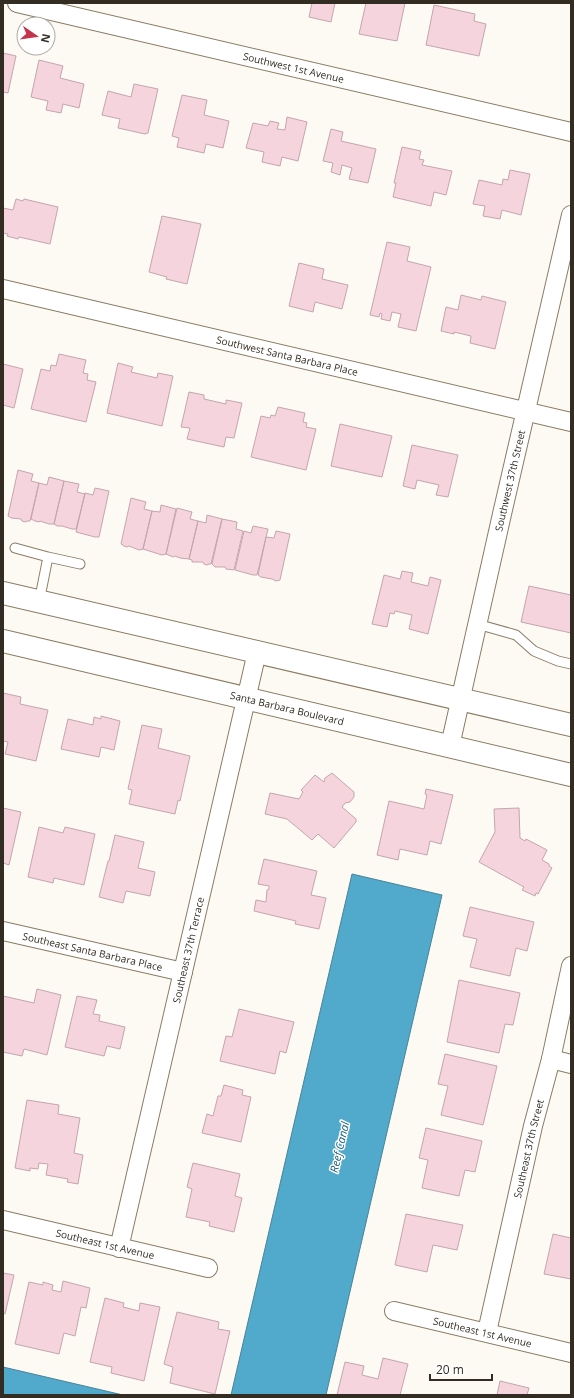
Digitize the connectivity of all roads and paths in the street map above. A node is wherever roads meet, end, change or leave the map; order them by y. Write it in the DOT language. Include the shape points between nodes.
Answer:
graph roads {
  1 [pos="17,3"];
  2 [pos="571,132"];
  3 [pos="571,215"];
  4 [pos="3,289"];
  5 [pos="526,411"];
  6 [pos="571,422"];
  7 [pos="15,548"];
  8 [pos="48,557"];
  9 [pos="80,564"];
  10 [pos="3,593"];
  11 [pos="39,602"];
  12 [pos="477,624"];
  13 [pos="3,642"];
  14 [pos="257,652"];
  15 [pos="571,664"];
  16 [pos="246,698"];
  17 [pos="460,699"];
  18 [pos="571,725"];
  19 [pos="450,746"];
  20 [pos="571,774"];
  21 [pos="3,930"];
  22 [pos="571,966"];
  23 [pos="183,972"];
  24 [pos="551,1059"];
  25 [pos="571,1064"];
  26 [pos="3,1220"];
  27 [pos="119,1248"];
  28 [pos="208,1268"];
  29 [pos="394,1310"];
  30 [pos="486,1332"];
  31 [pos="571,1353"];
  1 -- 2 [label="street, Southwest 1st Avenue"];
  3 -- 5 [label="street, Southwest 37th Street"];
  4 -- 5 [label="street, Southwest Santa Barbara Place"];
  5 -- 6 [label="street, Southwest Santa Barbara Place"];
  5 -- 12 [label="street, Southwest 37th Street"];
  7 -- 8 [label="lane"];
  8 -- 9 [label="lane"];
  8 -- 11 [label="lane"];
  10 -- 11 [label="main road"];
  11 -- 14 [label="main road"];
  12 -- 15 [label="lane" via="516,635 534,651"];
  12 -- 17 [label="street, Southwest 37th Street"];
  13 -- 16 [label="main road, Santa Barbara Boulevard"];
  14 -- 16 [label="street, Southeast 37th Terrace"];
  14 -- 17 [label="main road"];
  16 -- 19 [label="main road, Santa Barbara Boulevard"];
  16 -- 23 [label="street, Southeast 37th Terrace"];
  17 -- 18 [label="main road"];
  17 -- 19 [label="street, Southwest 37th Street"];
  19 -- 20 [label="main road, Santa Barbara Boulevard"];
  21 -- 23 [label="street, Southeast Santa Barbara Place"];
  22 -- 24 [label="street, Southeast 37th Street"];
  23 -- 27 [label="street, Southeast 37th Terrace"];
  24 -- 25 [label="street"];
  24 -- 30 [label="street, Southeast 37th Street"];
  26 -- 27 [label="street, Southeast 1st Avenue"];
  27 -- 28 [label="street, Southeast 1st Avenue"];
  29 -- 30 [label="street, Southeast 1st Avenue"];
  30 -- 31 [label="street, Southeast 1st Avenue"];
}
